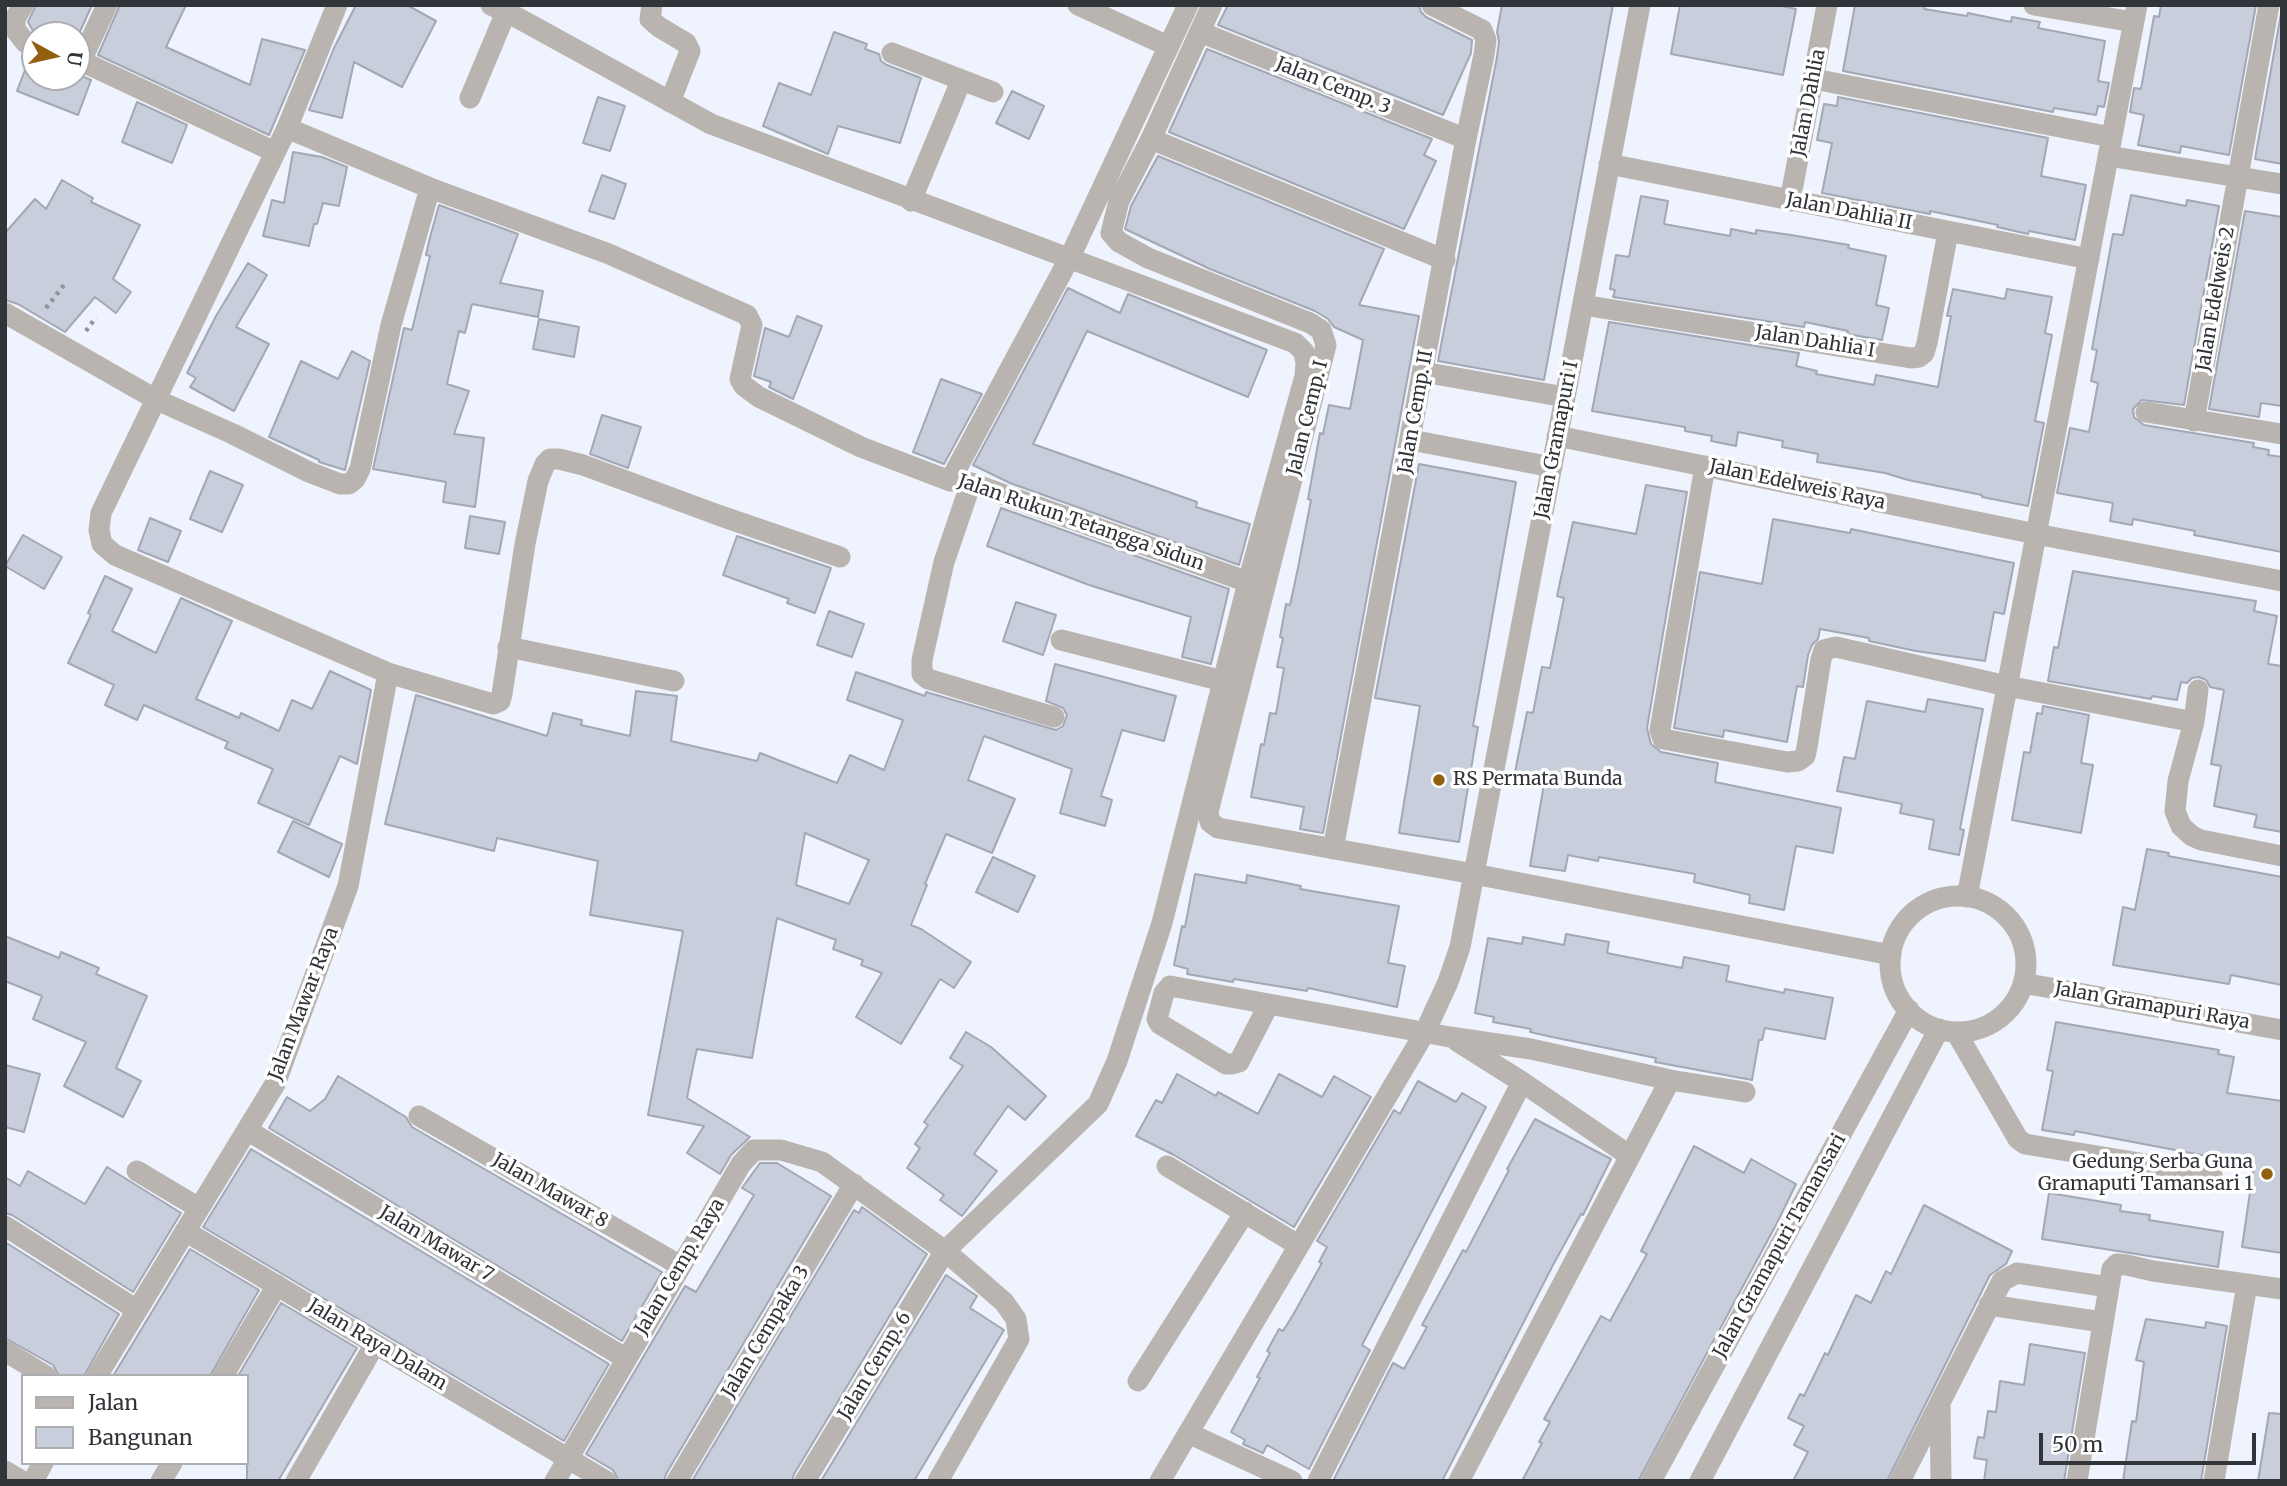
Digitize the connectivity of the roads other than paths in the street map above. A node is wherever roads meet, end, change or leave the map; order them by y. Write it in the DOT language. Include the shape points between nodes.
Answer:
graph roads {
  1 [pos="23,5"];
  2 [pos="107,5"];
  3 [pos="337,5"];
  4 [pos="652,5"];
  5 [pos="1078,5"];
  6 [pos="1188,5"];
  7 [pos="1212,5"];
  8 [pos="1432,5"];
  9 [pos="1640,5"];
  10 [pos="1827,5"];
  11 [pos="2034,5"];
  12 [pos="2269,5"];
  13 [pos="498,9"];
  14 [pos="2135,14"];
  15 [pos="1200,32"];
  16 [pos="91,36"];
  17 [pos="21,37"];
  18 [pos="1168,46"];
  19 [pos="892,53"];
  20 [pos="91,66"];
  21 [pos="1814,79"];
  22 [pos="961,80"];
  23 [pos="993,92"];
  24 [pos="470,98"];
  25 [pos="670,102"];
  26 [pos="287,128"];
  27 [pos="1151,139"];
  28 [pos="1466,139"];
  29 [pos="2110,147"];
  30 [pos="275,152"];
  31 [pos="1609,164"];
  32 [pos="2237,177"];
  33 [pos="2282,184"];
  34 [pos="430,188"];
  35 [pos="911,201"];
  36 [pos="1790,201"];
  37 [pos="1948,232"];
  38 [pos="1070,257"];
  39 [pos="2089,259"];
  40 [pos="1444,260"];
  41 [pos="1583,305"];
  42 [pos="5,313"];
  43 [pos="1423,372"];
  44 [pos="1565,397"];
  45 [pos="157,400"];
  46 [pos="2146,412"];
  47 [pos="2194,421"];
  48 [pos="2282,435"];
  49 [pos="1557,436"];
  50 [pos="1411,440"];
  51 [pos="1705,466"];
  52 [pos="1552,467"];
  53 [pos="960,482"];
  54 [pos="2036,534"];
  55 [pos="840,557"];
  56 [pos="2282,581"];
  57 [pos="1248,582"];
  58 [pos="1061,640"];
  59 [pos="508,647"];
  60 [pos="388,673"];
  61 [pos="674,681"];
  62 [pos="1223,681"];
  63 [pos="2007,686"];
  64 [pos="2198,690"];
  65 [pos="1054,717"];
  66 [pos="2194,722"];
  67 [pos="1333,849"];
  68 [pos="2282,856"];
  69 [pos="1474,874"];
  70 [pos="1968,897"];
  71 [pos="1891,955"];
  72 [pos="2023,983"];
  73 [pos="1269,1004"];
  74 [pos="1909,1010"];
  75 [pos="2282,1030"];
  76 [pos="1947,1031"];
  77 [pos="1425,1032"];
  78 [pos="1450,1037"];
  79 [pos="1670,1080"];
  80 [pos="1522,1082"];
  81 [pos="1745,1092"];
  82 [pos="419,1116"];
  83 [pos="247,1130"];
  84 [pos="1630,1156"];
  85 [pos="1167,1166"];
  86 [pos="137,1171"];
  87 [pos="2212,1175"];
  88 [pos="854,1184"];
  89 [pos="199,1208"];
  90 [pos="1245,1212"];
  91 [pos="5,1226"];
  92 [pos="185,1231"];
  93 [pos="1298,1245"];
  94 [pos="945,1251"];
  95 [pos="681,1266"];
  96 [pos="2247,1284"];
  97 [pos="277,1285"];
  98 [pos="2108,1287"];
  99 [pos="2282,1289"];
  100 [pos="1989,1305"];
  101 [pos="137,1310"];
  102 [pos="2102,1322"];
  103 [pos="375,1344"];
  104 [pos="5,1352"];
  105 [pos="625,1358"];
  106 [pos="43,1374"];
  107 [pos="98,1374"];
  108 [pos="224,1374"];
  109 [pos="1138,1381"];
  110 [pos="1940,1402"];
  111 [pos="1188,1433"];
  112 [pos="568,1459"];
  113 [pos="42,1465"];
  114 [pos="171,1465"];
  115 [pos="5,1471"];
  116 [pos="22,1481"];
  117 [pos="33,1481"];
  118 [pos="161,1481"];
  119 [pos="296,1481"];
  120 [pos="555,1481"];
  121 [pos="606,1481"];
  122 [pos="677,1481"];
  123 [pos="805,1481"];
  124 [pos="938,1481"];
  125 [pos="1160,1481"];
  126 [pos="1292,1481"];
  127 [pos="1318,1481"];
  128 [pos="1459,1481"];
  129 [pos="1651,1481"];
  130 [pos="1700,1481"];
  131 [pos="1900,1481"];
  132 [pos="1941,1481"];
  133 [pos="2077,1481"];
  134 [pos="2214,1481"];
  1 -- 17 [label="street" via="15,19"];
  2 -- 16 [label="street"];
  3 -- 26 [label="street"];
  4 -- 25 [label="street" via="650,19 686,43 690,51"];
  5 -- 18 [label="street"];
  6 -- 18 [label="street, Jalan Rukun Tetangga Sidun"];
  7 -- 15 [label="street, Jalan Cemp. I"];
  8 -- 28 [label="street, Jalan Cemp. II" via="1476,25 1485,35"];
  9 -- 31 [label="street, Jalan Gramapuri I"];
  10 -- 21 [label="street, Jalan Dahlia"];
  11 -- 14 [label="street"];
  12 -- 32 [label="street, Jalan Edelweis 2"];
  13 -- 24 [label="street"];
  13 -- 25 [label="street"];
  14 -- 29 [label="street"];
  15 -- 27 [label="street, Jalan Cemp. I"];
  15 -- 28 [label="street, Jalan Cemp. 3"];
  18 -- 38 [label="street, Jalan Rukun Tetangga Sidun"];
  19 -- 22 [label="street"];
  20 -- 30 [label="street"];
  21 -- 29 [label="street"];
  21 -- 36 [label="street, Jalan Dahlia"];
  22 -- 23 [label="street"];
  22 -- 35 [label="street"];
  25 -- 35 [label="street" via="711,124"];
  26 -- 30 [label="street"];
  26 -- 34 [label="street"];
  27 -- 40 [label="street"];
  27 -- 67 [label="street, Jalan Cemp. I" via="1119,201 1111,233 1114,239 1148,258 1310,323 1321,330 1326,345 1208,812 1218,828"];
  28 -- 40 [label="street, Jalan Cemp. II"];
  29 -- 32 [label="street"];
  29 -- 39 [label="street"];
  30 -- 45 [label="street"];
  31 -- 36 [label="street, Jalan Dahlia II"];
  31 -- 41 [label="street, Jalan Gramapuri I"];
  32 -- 33 [label="street"];
  32 -- 47 [label="street, Jalan Edelweis 2"];
  34 -- 45 [label="street" via="391,325 360,469 349,484 309,472"];
  34 -- 53 [label="street" via="609,254 747,315 752,325 740,379 744,386 861,447"];
  35 -- 38 [label="street"];
  36 -- 37 [label="street, Jalan Dahlia II"];
  37 -- 39 [label="street, Jalan Dahlia II"];
  37 -- 41 [label="street, Jalan Dahlia I" via="1927,343 1919,357"];
  38 -- 53 [label="street, Jalan Rukun Tetangga Sidun"];
  38 -- 57 [label="street, Jalan Cemp. 6" via="1295,343 1304,352 1305,376"];
  39 -- 54 [label="street"];
  40 -- 43 [label="street, Jalan Cemp. II"];
  41 -- 44 [label="street, Jalan Gramapuri I"];
  42 -- 45 [label="street"];
  43 -- 44 [label="street"];
  43 -- 50 [label="street, Jalan Cemp. II"];
  44 -- 49 [label="street, Jalan Gramapuri I"];
  45 -- 60 [label="street" via="100,513 102,544 116,555"];
  46 -- 47 [label="street"];
  47 -- 48 [label="street"];
  49 -- 51 [label="street, Jalan Edelweis Raya"];
  49 -- 52 [label="street, Jalan Gramapuri I"];
  50 -- 52 [label="street"];
  50 -- 67 [label="street, Jalan Cemp. II"];
  51 -- 54 [label="street, Jalan Edelweis Raya"];
  51 -- 63 [label="street" via="1660,730 1663,739 1798,761 1805,756 1821,659 1830,647"];
  52 -- 69 [label="street, Jalan Gramapuri I"];
  53 -- 57 [label="street, Jalan Rukun Tetangga Sidun"];
  53 -- 65 [label="street" via="922,674"];
  54 -- 56 [label="street, Jalan Edelweis Raya"];
  54 -- 63 [label="street"];
  55 -- 59 [label="street" via="583,465 550,459 538,481"];
  57 -- 62 [label="street, Jalan Cemp. 6"];
  58 -- 62 [label="street"];
  59 -- 60 [label="street" via="502,694 493,704"];
  59 -- 61 [label="street"];
  60 -- 83 [label="street, Jalan Mawar Raya" via="348,886 275,1084"];
  62 -- 94 [label="street, Jalan Cemp. 6" via="1162,923 1098,1104"];
  63 -- 66 [label="street"];
  63 -- 70 [label="street"];
  64 -- 66 [label="street"];
  66 -- 68 [label="street" via="2178,781 2175,811 2181,826 2201,839"];
  67 -- 69 [label="street"];
  69 -- 71 [label="street"];
  69 -- 77 [label="street, Jalan Gramapuri I" via="1460,947"];
  70 -- 71 [label="street" via="1943,897 1912,914"];
  70 -- 72 [label="street" via="1994,906 2018,932 2026,966"];
  71 -- 74 [label="street" via="1892,979"];
  72 -- 75 [label="street, Jalan Gramapuri Raya"];
  72 -- 76 [label="street" via="2004,1014 1982,1027"];
  73 -- 73 [label="street" via="1170,986 1157,1019 1215,1058 1232,1064 1239,1062"];
  73 -- 77 [label="street"];
  74 -- 76 [label="street" via="1923,1022"];
  74 -- 129 [label="street, Jalan Gramapuri Tamansari"];
  76 -- 87 [label="street" via="2025,1144"];
  76 -- 130 [label="street, Jalan Gramapuri Tamansari"];
  77 -- 78 [label="street"];
  77 -- 93 [label="street, Jalan Gramapuri I"];
  78 -- 79 [label="street" via="1531,1049"];
  78 -- 80 [label="street"];
  79 -- 81 [label="street"];
  79 -- 84 [label="street"];
  80 -- 84 [label="street"];
  80 -- 127 [label="street"];
  82 -- 95 [label="street, Jalan Mawar 8"];
  83 -- 89 [label="street, Jalan Mawar Raya"];
  83 -- 105 [label="street, Jalan Mawar 7"];
  84 -- 128 [label="street"];
  85 -- 90 [label="street"];
  86 -- 89 [label="street"];
  88 -- 94 [label="street"];
  88 -- 95 [label="street, Jalan Cemp. Raya" via="822,1162 781,1150 754,1150 741,1164"];
  88 -- 122 [label="street, Jalan Cempaka 3"];
  89 -- 92 [label="street, Jalan Mawar Raya"];
  90 -- 93 [label="street"];
  90 -- 109 [label="street"];
  91 -- 101 [label="street"];
  92 -- 97 [label="street, Jalan Raya Dalam"];
  92 -- 101 [label="street, Jalan Mawar Raya"];
  93 -- 111 [label="street, Jalan Gramapuri I"];
  94 -- 123 [label="street, Jalan Cemp. 6"];
  94 -- 124 [label="street" via="1004,1302 1016,1319 1019,1339"];
  95 -- 105 [label="street, Jalan Cemp. Raya"];
  96 -- 98 [label="street" via="2117,1264"];
  96 -- 99 [label="street"];
  96 -- 134 [label="street"];
  97 -- 103 [label="street, Jalan Raya Dalam"];
  97 -- 108 [label="street"];
  98 -- 100 [label="street" via="2017,1273 2002,1280"];
  98 -- 102 [label="street"];
  100 -- 102 [label="street"];
  100 -- 110 [label="street"];
  101 -- 107 [label="street, Jalan Mawar Raya"];
  102 -- 133 [label="street"];
  103 -- 112 [label="street, Jalan Raya Dalam"];
  103 -- 119 [label="street"];
  104 -- 106 [label="street"];
  105 -- 112 [label="street, Jalan Cemp. Raya"];
  110 -- 131 [label="street"];
  110 -- 132 [label="street"];
  111 -- 125 [label="street, Jalan Gramapuri I"];
  111 -- 126 [label="street"];
  112 -- 120 [label="street, Jalan Cemp. Raya"];
  112 -- 121 [label="street, Jalan Raya Dalam"];
  113 -- 117 [label="street"];
  114 -- 118 [label="street"];
  115 -- 116 [label="street"];
}
